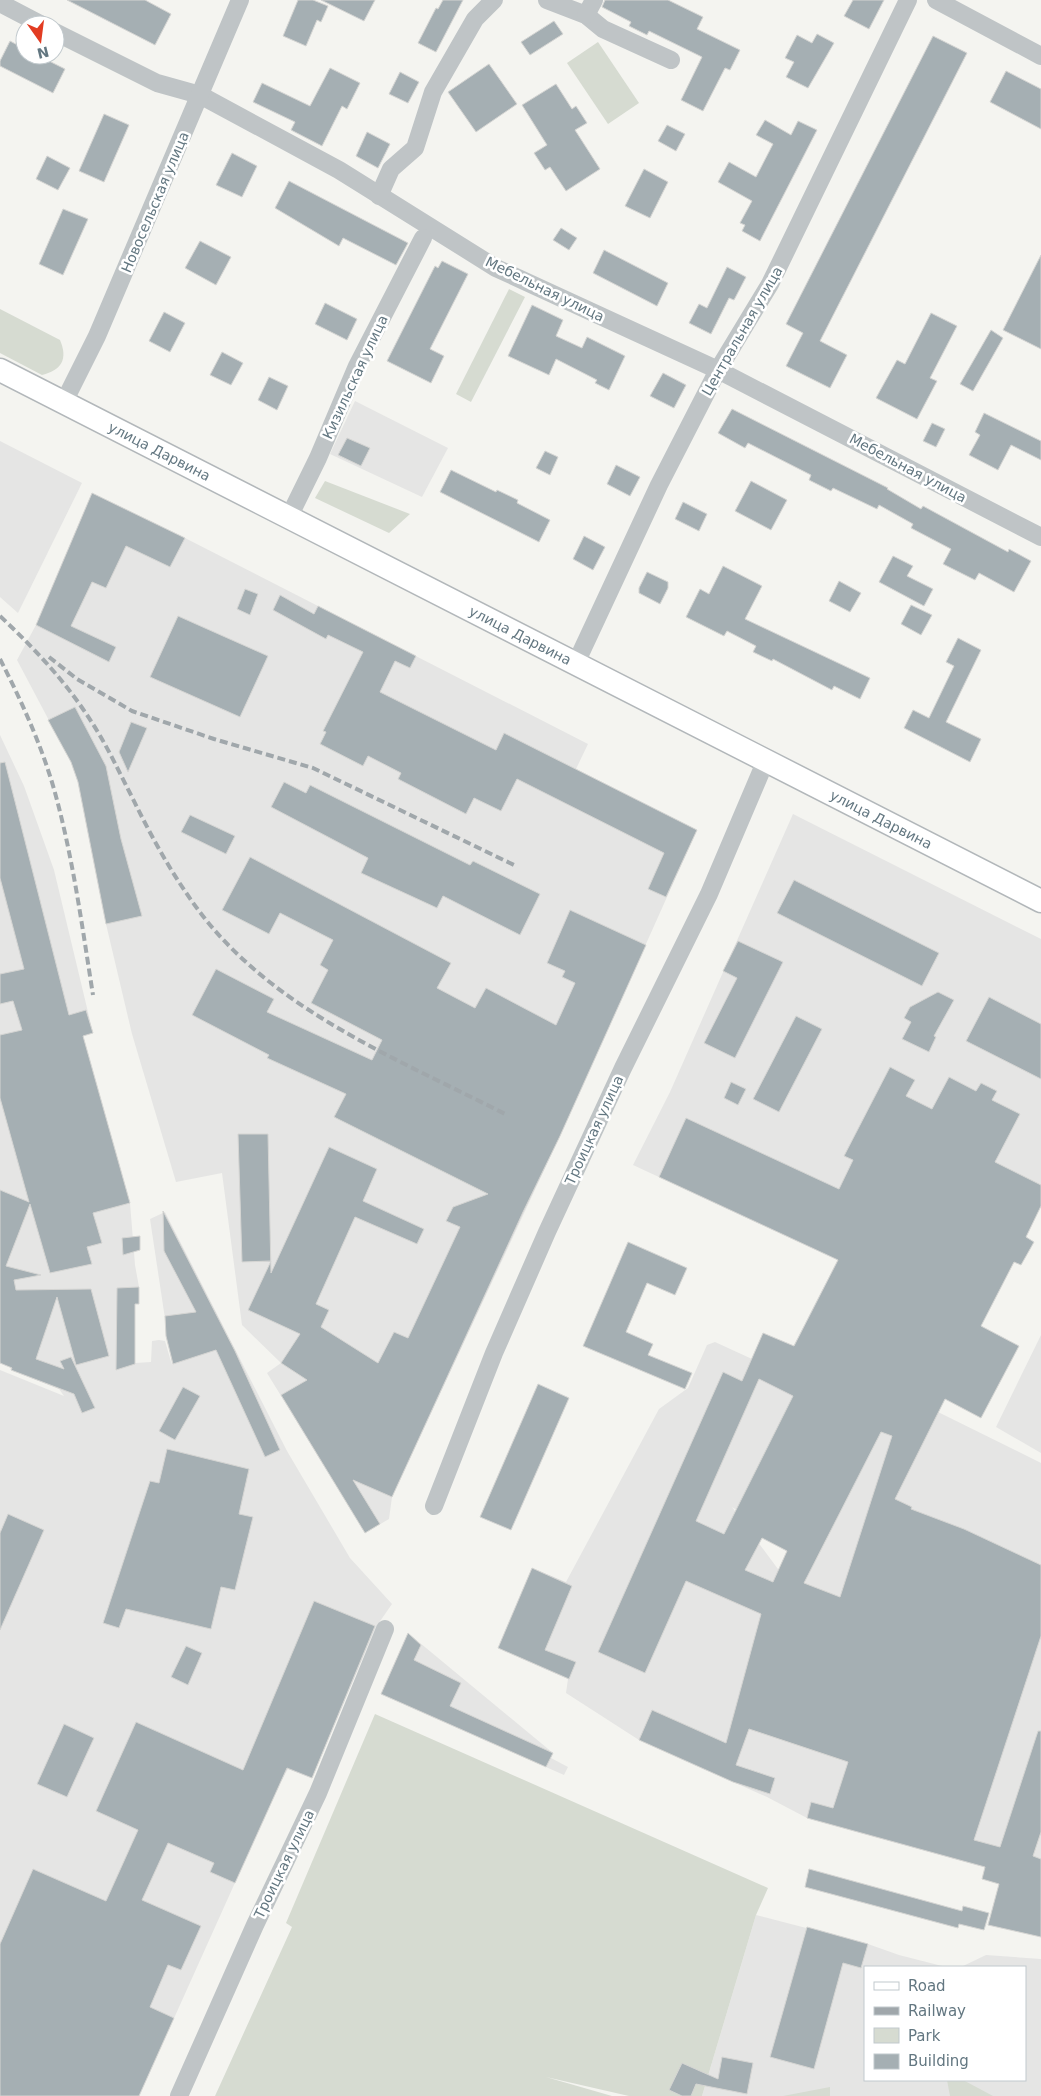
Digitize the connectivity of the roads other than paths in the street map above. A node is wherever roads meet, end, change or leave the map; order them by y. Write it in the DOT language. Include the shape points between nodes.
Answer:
graph roads {
  1 [pos="240,0"];
  2 [pos="494,0"];
  3 [pos="547,0"];
  4 [pos="908,0"];
  5 [pos="936,0"];
  6 [pos="0,3"];
  7 [pos="590,7"];
  8 [pos="23,15"];
  9 [pos="65,37"];
  10 [pos="1041,56"];
  11 [pos="670,60"];
  12 [pos="200,95"];
  13 [pos="379,196"];
  14 [pos="423,238"];
  15 [pos="0,370"];
  16 [pos="718,370"];
  17 [pos="64,402"];
  18 [pos="289,517"];
  19 [pos="1041,537"];
  20 [pos="576,663"];
  21 [pos="766,760"];
  22 [pos="1041,901"];
  23 [pos="434,1506"];
  24 [pos="385,1629"];
  25 [pos="179,2096"];
  1 -- 12 [label="street, Новосельская улица"];
  2 -- 13 [label="street" via="475,19 433,92 415,148 391,169"];
  3 -- 7 [label="street"];
  4 -- 16 [label="street, Центральная улица" via="770,284"];
  5 -- 10 [label="street"];
  6 -- 8 [label="street"];
  7 -- 11 [label="street" via="603,29"];
  9 -- 12 [label="street, Мебельная улица" via="157,83"];
  12 -- 13 [label="street, Мебельная улица" via="339,170"];
  12 -- 17 [label="street, Новосельская улица" via="97,336"];
  13 -- 16 [label="street, Мебельная улица" via="496,268"];
  14 -- 18 [label="street, Кизильская улица" via="358,366"];
  15 -- 17 [label="main road, улица Дарвина"];
  16 -- 19 [label="street, Мебельная улица"];
  16 -- 20 [label="street, Центральная улица" via="659,485"];
  17 -- 18 [label="main road, улица Дарвина"];
  18 -- 20 [label="main road, улица Дарвина"];
  20 -- 21 [label="main road, улица Дарвина"];
  21 -- 22 [label="main road, улица Дарвина"];
  21 -- 23 [label="street, Троицкая улица" via="709,894 547,1232 494,1353"];
  24 -- 25 [label="street, Троицкая улица" via="318,1793"];
}
